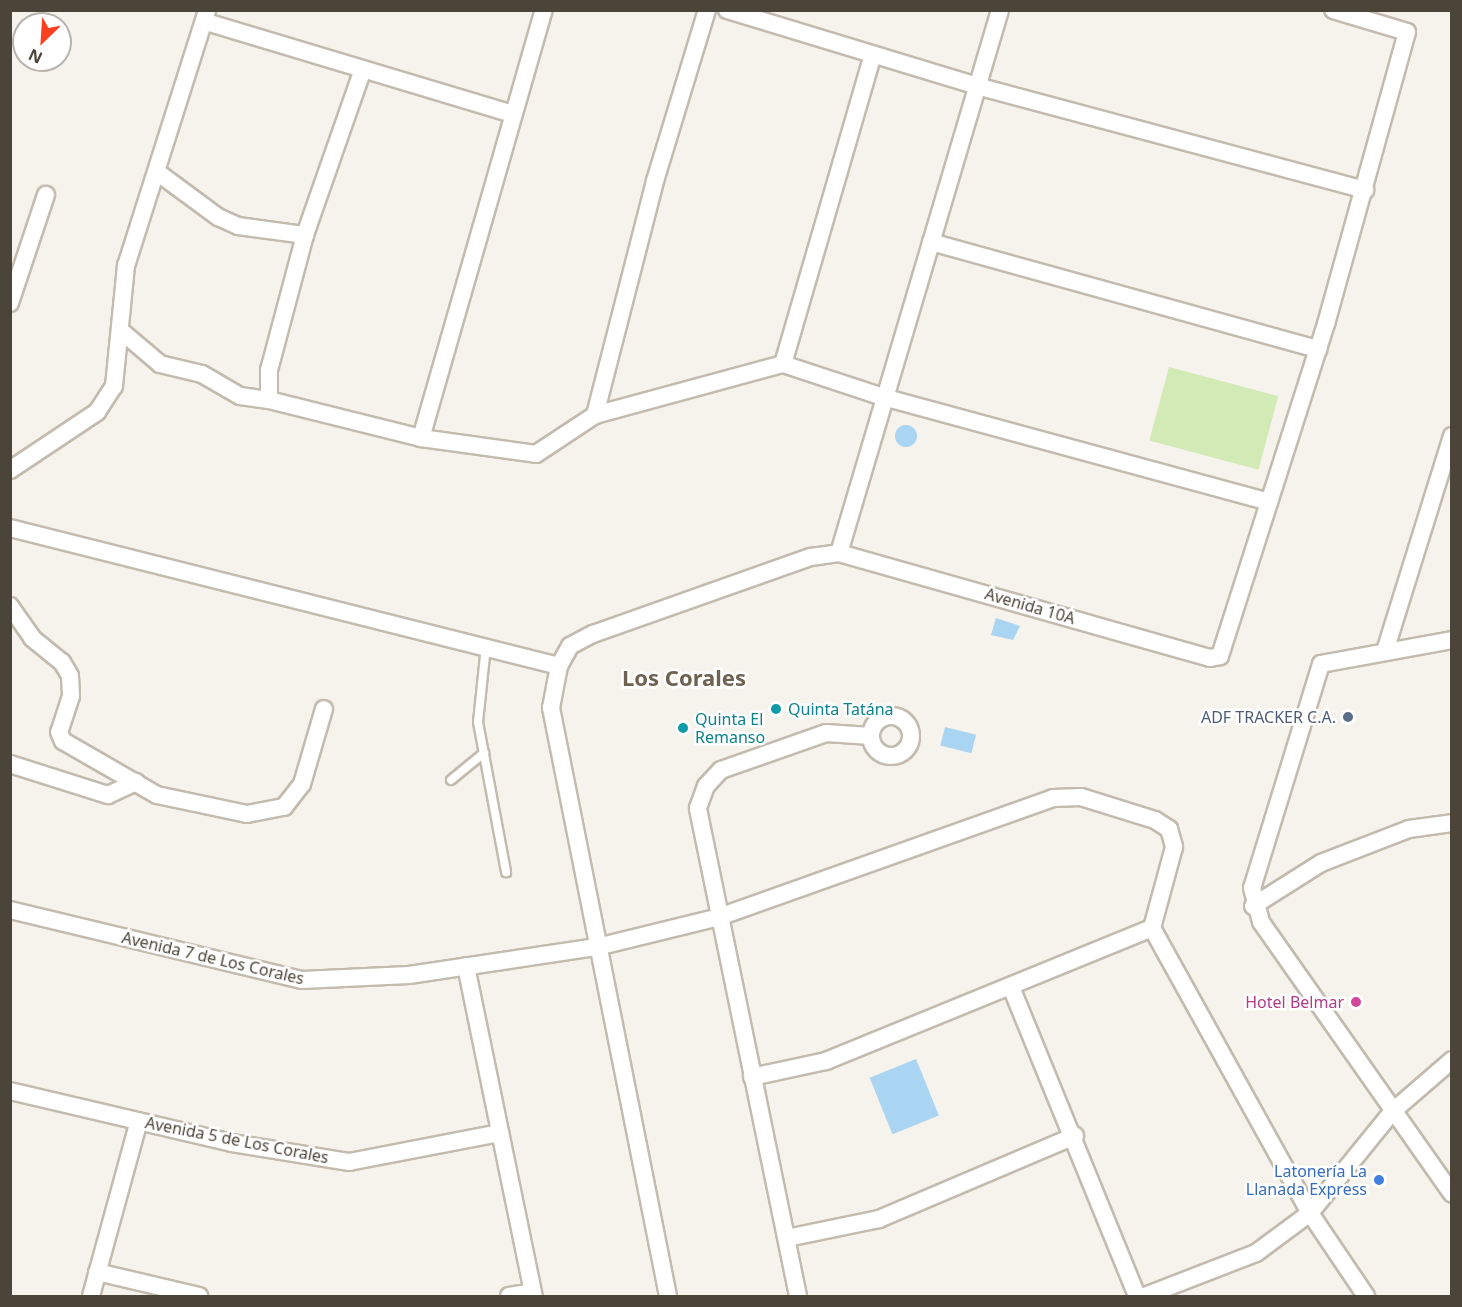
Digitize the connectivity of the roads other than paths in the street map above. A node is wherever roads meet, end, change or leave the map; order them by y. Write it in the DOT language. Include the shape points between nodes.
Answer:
graph roads {
  1 [pos="544,10"];
  2 [pos="707,10"];
  3 [pos="727,10"];
  4 [pos="999,10"];
  5 [pos="1333,10"];
  6 [pos="206,16"];
  7 [pos="873,55"];
  8 [pos="362,72"];
  9 [pos="977,86"];
  10 [pos="513,114"];
  11 [pos="157,172"];
  12 [pos="1365,190"];
  13 [pos="46,195"];
  14 [pos="305,235"];
  15 [pos="931,242"];
  16 [pos="10,303"];
  17 [pos="120,330"];
  18 [pos="1318,349"];
  19 [pos="783,364"];
  20 [pos="883,398"];
  21 [pos="269,400"];
  22 [pos="595,415"];
  23 [pos="1452,436"];
  24 [pos="421,438"];
  25 [pos="10,470"];
  26 [pos="1446,474"];
  27 [pos="1269,502"];
  28 [pos="11,530"];
  29 [pos="839,553"];
  30 [pos="10,606"];
  31 [pos="1452,639"];
  32 [pos="486,646"];
  33 [pos="1386,648"];
  34 [pos="559,666"];
  35 [pos="324,709"];
  36 [pos="870,736"];
  37 [pos="484,753"];
  38 [pos="10,764"];
  39 [pos="451,780"];
  40 [pos="136,783"];
  41 [pos="1452,823"];
  42 [pos="506,872"];
  43 [pos="1253,906"];
  44 [pos="10,910"];
  45 [pos="719,917"];
  46 [pos="1152,928"];
  47 [pos="597,947"];
  48 [pos="466,966"];
  49 [pos="1011,987"];
  50 [pos="1452,1060"];
  51 [pos="752,1077"];
  52 [pos="10,1091"];
  53 [pos="1393,1111"];
  54 [pos="139,1121"];
  55 [pos="500,1133"];
  56 [pos="1075,1136"];
  57 [pos="1452,1194"];
  58 [pos="1311,1214"];
  59 [pos="787,1238"];
  60 [pos="97,1272"];
  61 [pos="533,1294"];
  62 [pos="91,1296"];
  63 [pos="199,1296"];
  64 [pos="509,1296"];
  65 [pos="668,1296"];
  66 [pos="798,1296"];
  67 [pos="1137,1296"];
  68 [pos="1145,1296"];
  69 [pos="1366,1296"];
  1 -- 10 [label="street"];
  2 -- 22 [label="street" via="655,181"];
  3 -- 7 [label="street"];
  4 -- 9 [label="street"];
  5 -- 12 [label="street" via="1407,32"];
  6 -- 8 [label="street"];
  6 -- 11 [label="street"];
  7 -- 9 [label="street"];
  7 -- 19 [label="street"];
  8 -- 10 [label="street"];
  8 -- 14 [label="street"];
  9 -- 12 [label="street"];
  9 -- 15 [label="street"];
  10 -- 24 [label="street"];
  11 -- 14 [label="street" via="218,217 238,226"];
  11 -- 17 [label="street" via="126,266"];
  12 -- 18 [label="street"];
  13 -- 16 [label="street"];
  14 -- 21 [label="street" via="269,370"];
  15 -- 18 [label="street"];
  15 -- 20 [label="street"];
  17 -- 21 [label="street" via="160,364 202,374 240,396"];
  17 -- 25 [label="street" via="114,386 97,412"];
  18 -- 27 [label="street"];
  19 -- 20 [label="street"];
  19 -- 22 [label="street"];
  20 -- 27 [label="street"];
  20 -- 29 [label="street"];
  21 -- 24 [label="street"];
  22 -- 24 [label="street" via="536,454"];
  23 -- 26 [label="street"];
  26 -- 33 [label="street"];
  27 -- 29 [label="street, Avenida 10A" via="1220,656 1210,658"];
  28 -- 32 [label="street"];
  29 -- 34 [label="street" via="811,557 593,634 570,646"];
  30 -- 40 [label="street" via="32,638 62,662 70,676 71,696 59,732 63,741"];
  31 -- 33 [label="street"];
  32 -- 34 [label="street"];
  32 -- 37 [label="lane" via="478,711"];
  33 -- 43 [label="street" via="1321,664 1252,888"];
  34 -- 47 [label="street" via="551,708"];
  35 -- 40 [label="street" via="302,784 295,797 272,812 247,814 156,795"];
  36 -- 45 [label="street" via="826,732 722,770 705,786 699,827"];
  37 -- 39 [label="lane"];
  37 -- 42 [label="lane"];
  38 -- 40 [label="street" via="108,795"];
  41 -- 43 [label="street" via="1409,829 1321,863"];
  43 -- 53 [label="street"];
  44 -- 48 [label="street, Avenida 7 de Los Corales" via="302,980"];
  45 -- 46 [label="street, Avenida 7 de Los Corales" via="1067,796 1155,820 1169,829 1174,847"];
  45 -- 47 [label="street, Avenida 7 de Los Corales"];
  45 -- 51 [label="street"];
  46 -- 49 [label="street"];
  46 -- 58 [label="street"];
  47 -- 48 [label="street, Avenida 7 de Los Corales"];
  47 -- 65 [label="street"];
  48 -- 55 [label="street"];
  49 -- 51 [label="street" via="826,1060"];
  49 -- 56 [label="street"];
  50 -- 53 [label="street"];
  51 -- 59 [label="street"];
  52 -- 54 [label="street, Avenida 5 de Los Corales"];
  53 -- 57 [label="street"];
  53 -- 58 [label="street"];
  54 -- 55 [label="street, Avenida 5 de Los Corales" via="349,1162"];
  54 -- 60 [label="street"];
  55 -- 61 [label="street"];
  56 -- 59 [label="street" via="879,1219"];
  56 -- 67 [label="street"];
  58 -- 68 [label="street" via="1256,1253"];
  58 -- 69 [label="street"];
  59 -- 66 [label="street"];
  60 -- 62 [label="street"];
  60 -- 63 [label="street"];
  61 -- 64 [label="street"];
}
